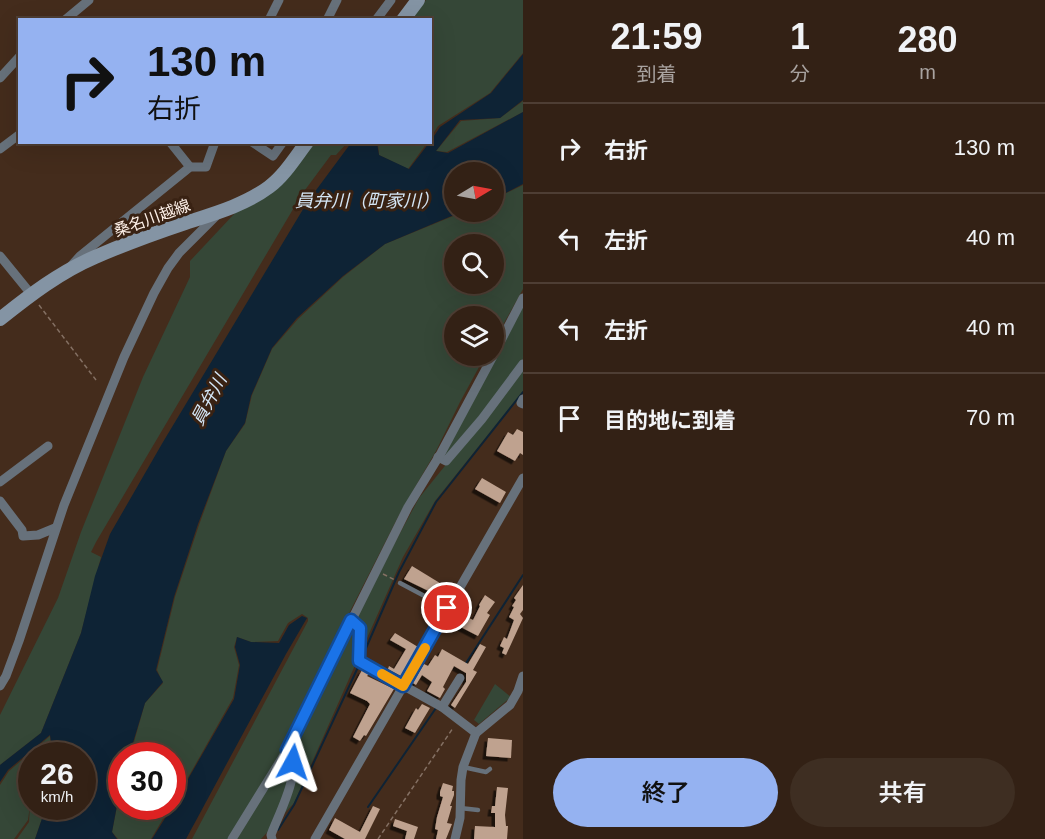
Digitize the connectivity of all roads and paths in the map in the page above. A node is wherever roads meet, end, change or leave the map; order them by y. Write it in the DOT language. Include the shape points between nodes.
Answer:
graph roads {
  1 [pos="89,0"];
  2 [pos="279,0"];
  3 [pos="337,0"];
  4 [pos="391,0"];
  5 [pos="418,0"];
  6 [pos="70,18"];
  7 [pos="270,18"];
  8 [pos="328,18"];
  9 [pos="378,18"];
  10 [pos="404,18"];
  11 [pos="18,58"];
  12 [pos="0,78"];
  13 [pos="18,136"];
  14 [pos="172,144"];
  15 [pos="214,144"];
  16 [pos="255,144"];
  17 [pos="282,144"];
  18 [pos="305,144"];
  19 [pos="0,149"];
  20 [pos="190,167"];
  21 [pos="222,211"];
  22 [pos="0,256"];
  23 [pos="65,272"];
  24 [pos="31,294"];
  25 [pos="523,298"];
  26 [pos="0,319"];
  27 [pos="504,334"];
  28 [pos="523,364"];
  29 [pos="487,366"];
  30 [pos="96,380"];
  31 [pos="48,446"];
  32 [pos="438,457"];
  33 [pos="523,478"];
  34 [pos="0,482"];
  35 [pos="0,501"];
  36 [pos="55,528"];
  37 [pos="400,583"];
  38 [pos="447,608"];
  39 [pos="351,620"];
  40 [pos="523,675"];
  41 [pos="460,678"];
  42 [pos="0,686"];
  43 [pos="403,686"];
  44 [pos="442,707"];
  45 [pos="459,720"];
  46 [pos="476,733"];
  47 [pos="287,750"];
  48 [pos="463,767"];
  49 [pos="490,769"];
  50 [pos="460,808"];
  51 [pos="478,810"];
  52 [pos="232,839"];
  53 [pos="272,839"];
  54 [pos="315,839"];
  55 [pos="378,839"];
  56 [pos="455,839"];
  1 -- 6 [label="street"];
  2 -- 7 [label="street"];
  3 -- 8 [label="street"];
  4 -- 9 [label="street"];
  5 -- 10 [label="main road"];
  11 -- 12 [label="street"];
  13 -- 19 [label="street"];
  14 -- 20 [label="street"];
  15 -- 20 [label="street" via="206,167"];
  16 -- 17 [label="street" via="273,156"];
  18 -- 21 [label="main road, 桑名川越線" via="268,188"];
  20 -- 23 [label="street"];
  21 -- 23 [label="main road, 桑名川越線" via="94,257"];
  21 -- 36 [label="street" via="187,242 153,293"];
  22 -- 24 [label="street"];
  23 -- 24 [label="main road, 桑名川越線"];
  24 -- 26 [label="main road, 桑名川越線"];
  24 -- 30 [label="path"];
  25 -- 27 [label="street"];
  28 -- 32 [label="street" via="446,461"];
  29 -- 32 [label="street"];
  31 -- 34 [label="street"];
  32 -- 39 [label="street"];
  33 -- 38 [label="street"];
  35 -- 36 [label="street" via="23,536"];
  36 -- 42 [label="street" via="19,641"];
  37 -- 38 [label="lane"];
  38 -- 43 [label="street"];
  39 -- 43 [label="street" via="360,628 361,662"];
  39 -- 47 [label="street"];
  40 -- 46 [label="street" via="510,705"];
  41 -- 44 [label="street"];
  43 -- 44 [label="street"];
  43 -- 54 [label="street"];
  44 -- 45 [label="street"];
  45 -- 46 [label="street"];
  45 -- 55 [label="path"];
  46 -- 48 [label="street"];
  47 -- 52 [label="street"];
  47 -- 53 [label="street" via="294,771"];
  48 -- 49 [label="lane" via="486,772"];
  48 -- 50 [label="street"];
  50 -- 51 [label="lane"];
  50 -- 56 [label="street"];
}
